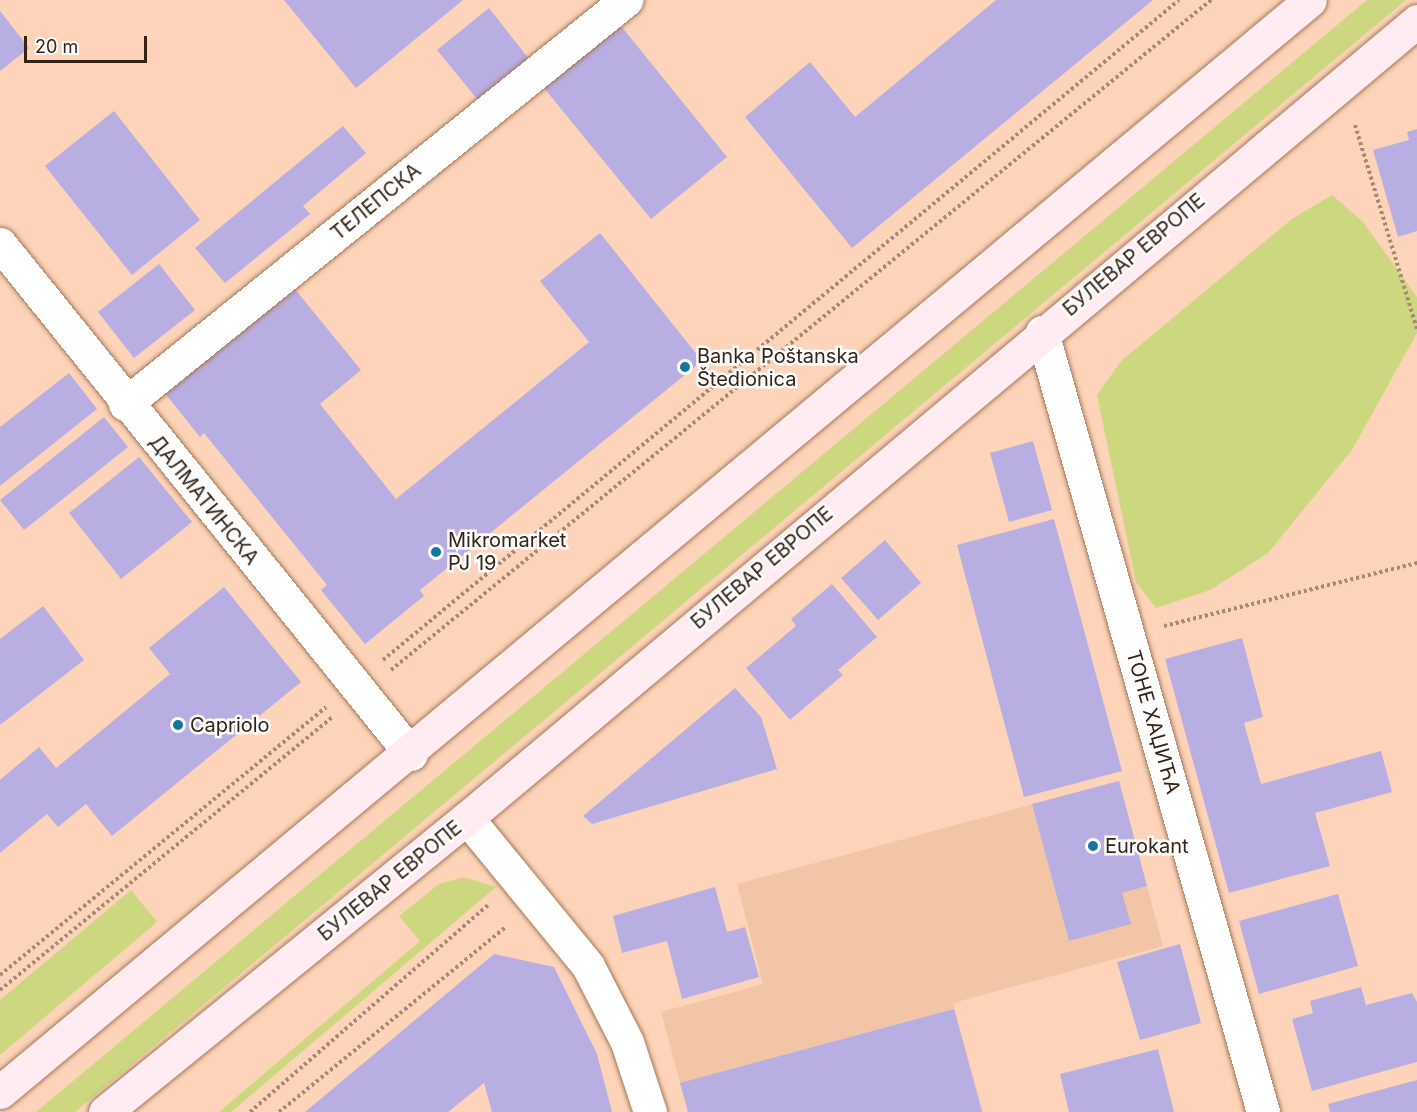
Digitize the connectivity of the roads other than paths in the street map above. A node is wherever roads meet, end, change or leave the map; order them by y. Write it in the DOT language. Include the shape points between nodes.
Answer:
graph roads {
  1 [pos="626,0"];
  2 [pos="1310,0"];
  3 [pos="1417,21"];
  4 [pos="0,244"];
  5 [pos="1042,332"];
  6 [pos="125,404"];
  7 [pos="411,754"];
  8 [pos="467,818"];
  9 [pos="0,1092"];
  10 [pos="105,1112"];
  11 [pos="650,1112"];
  12 [pos="1263,1112"];
  1 -- 6 [label="street, ТЕЛЕПСКА"];
  2 -- 7 [label="main road"];
  3 -- 5 [label="main road, БУЛЕВАР ЕВРОПЕ"];
  4 -- 6 [label="street, ДАЛМАТИНСКА"];
  5 -- 8 [label="main road, БУЛЕВАР ЕВРОПЕ"];
  5 -- 12 [label="street, ТОНЕ ХАЏИЋА"];
  6 -- 7 [label="street, ДАЛМАТИНСКА"];
  7 -- 9 [label="main road"];
  8 -- 10 [label="main road, БУЛЕВАР ЕВРОПЕ"];
  8 -- 11 [label="street" via="528,890 607,998"];
}
